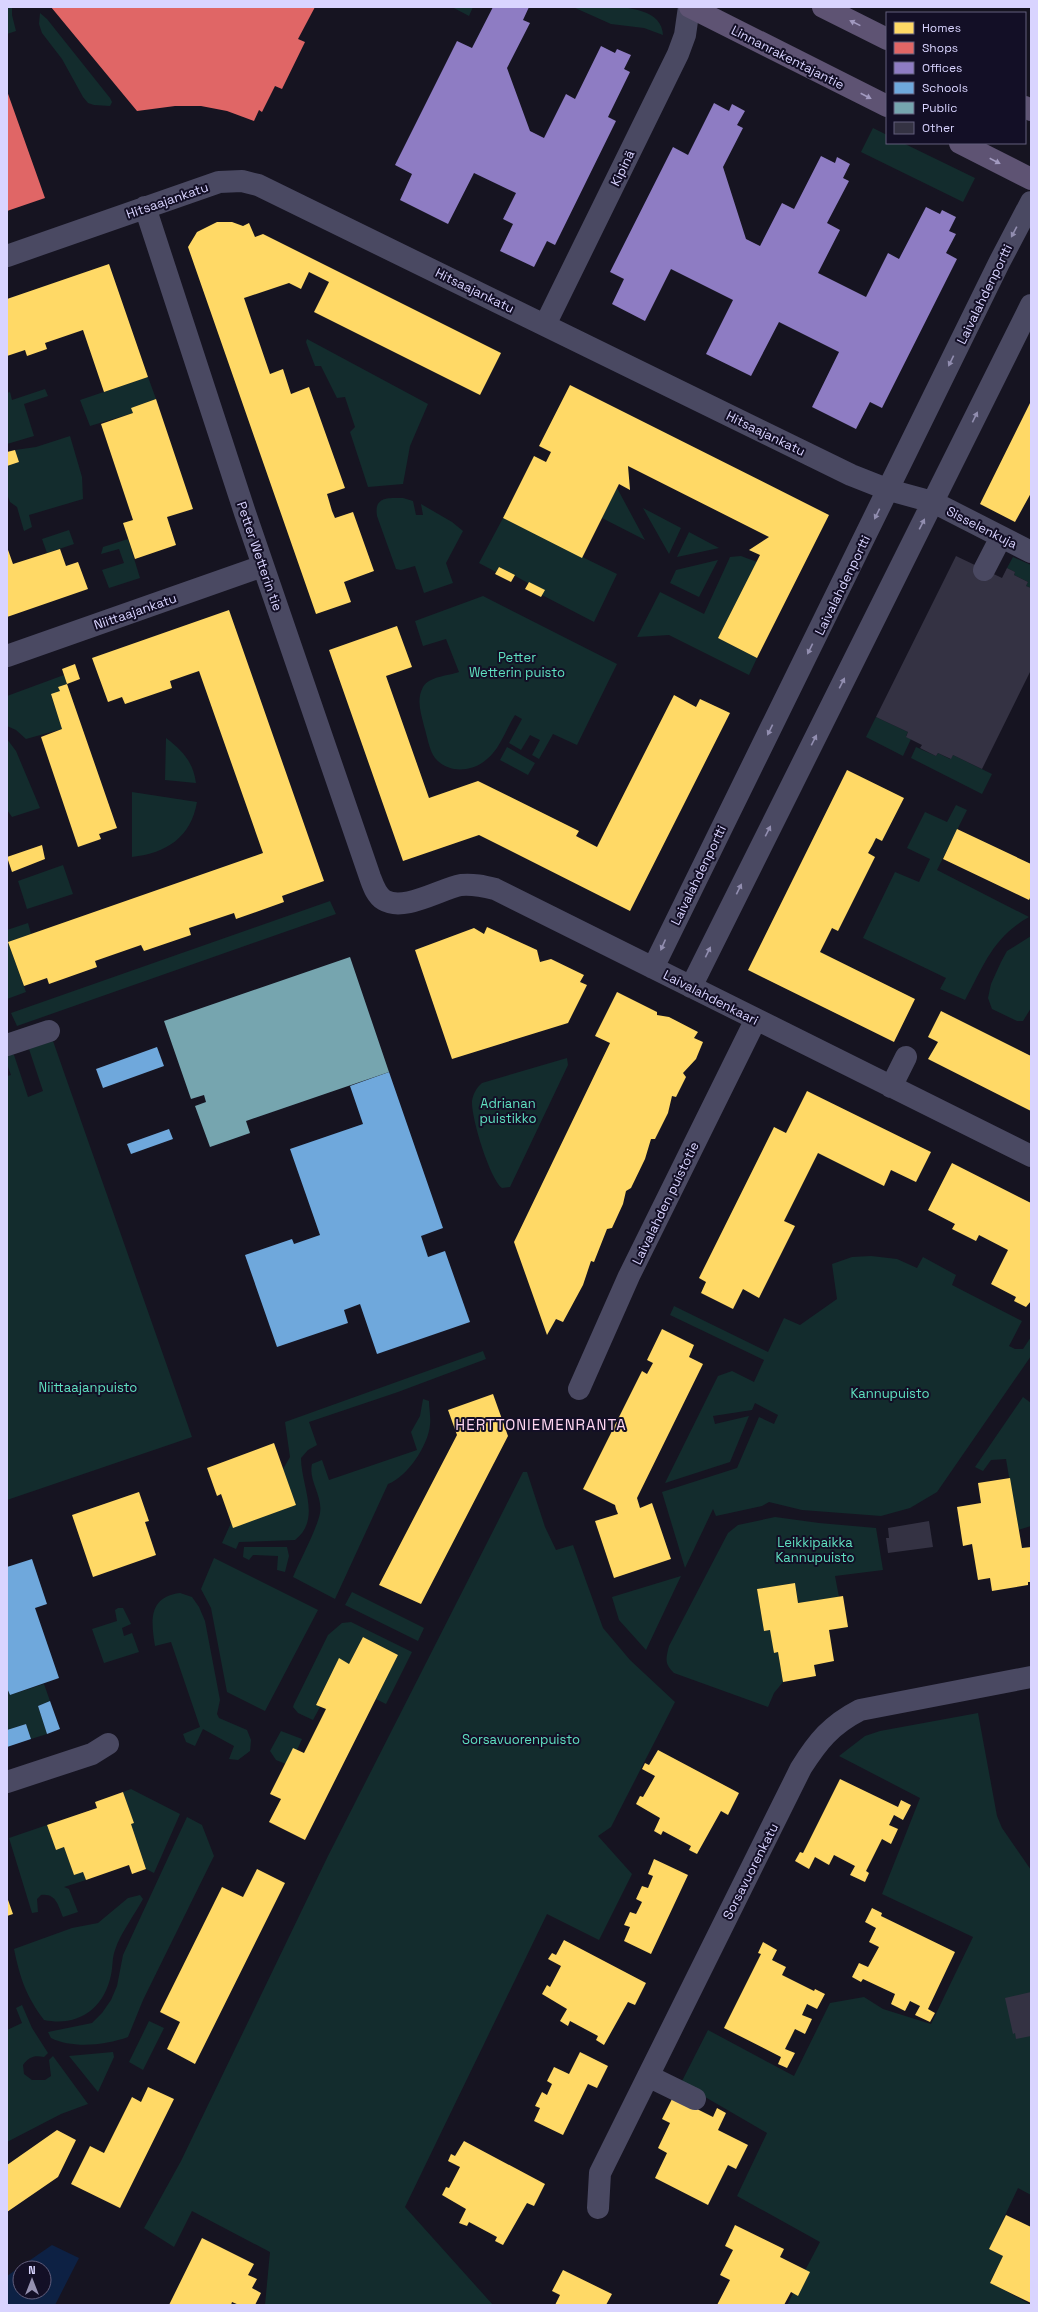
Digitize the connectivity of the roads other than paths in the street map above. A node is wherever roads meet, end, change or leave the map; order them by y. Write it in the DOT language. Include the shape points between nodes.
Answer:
graph roads {
  1 [pos="689,7"];
  2 [pos="823,7"];
  3 [pos="886,38"];
  4 [pos="886,106"];
  5 [pos="962,144"];
  6 [pos="1031,179"];
  7 [pos="1031,202"];
  8 [pos="145,207"];
  9 [pos="7,256"];
  10 [pos="1031,305"];
  11 [pos="545,325"];
  12 [pos="889,490"];
  13 [pos="933,502"];
  14 [pos="1001,537"];
  15 [pos="1031,552"];
  16 [pos="263,566"];
  17 [pos="984,570"];
  18 [pos="7,656"];
  19 [pos="384,900"];
  20 [pos="653,968"];
  21 [pos="690,987"];
  22 [pos="756,1019"];
  23 [pos="49,1031"];
  24 [pos="7,1045"];
  25 [pos="906,1057"];
  26 [pos="891,1086"];
  27 [pos="1031,1156"];
  28 [pos="579,1389"];
  29 [pos="1031,1677"];
  30 [pos="100,1749"];
  31 [pos="7,1782"];
  32 [pos="648,2076"];
  33 [pos="695,2100"];
  34 [pos="598,2208"];
  1 -- 4 [label="main road, Linnanrakentajantie, one-way"];
  1 -- 11 [label="street, Kipinä" via="685,35 678,54"];
  3 -- 2 [label="main road, one-way"];
  5 -- 6 [label="main road, one-way"];
  7 -- 12 [label="street, Laivalahdenportti, one-way"];
  8 -- 9 [label="street, Hitsaajankatu"];
  8 -- 11 [label="street, Hitsaajankatu" via="219,182 242,181 258,185"];
  8 -- 16 [label="street, Petter Wetterin tie"];
  13 -- 10 [label="street, one-way"];
  11 -- 12 [label="street, Hitsaajankatu" via="851,475"];
  12 -- 13 [label="street, Hitsaajankatu"];
  12 -- 20 [label="street, Laivalahdenportti, one-way"];
  13 -- 14 [label="street, Sisselenkuja"];
  21 -- 13 [label="street, one-way"];
  14 -- 15 [label="street, Sisselenkuja"];
  14 -- 17 [label="street"];
  16 -- 18 [label="street, Niittaajankatu"];
  16 -- 19 [label="street, Petter Wetterin tie" via="370,877"];
  19 -- 20 [label="street, Laivalahdenkaari" via="404,903 460,886 485,886"];
  20 -- 21 [label="street, Laivalahdenkaari"];
  21 -- 22 [label="street, Laivalahdenkaari"];
  22 -- 26 [label="street, Laivalahdenkaari"];
  22 -- 28 [label="street, Laivalahden puistotie" via="629,1276"];
  23 -- 24 [label="street"];
  25 -- 26 [label="street"];
  26 -- 27 [label="street, Laivalahdenkaari"];
  29 -- 32 [label="street, Sorsavuorenkatu" via="860,1710 839,1721 829,1730 801,1768"];
  30 -- 31 [label="street"];
  32 -- 33 [label="street"];
  32 -- 34 [label="street, Sorsavuorenkatu" via="600,2173"];
}
